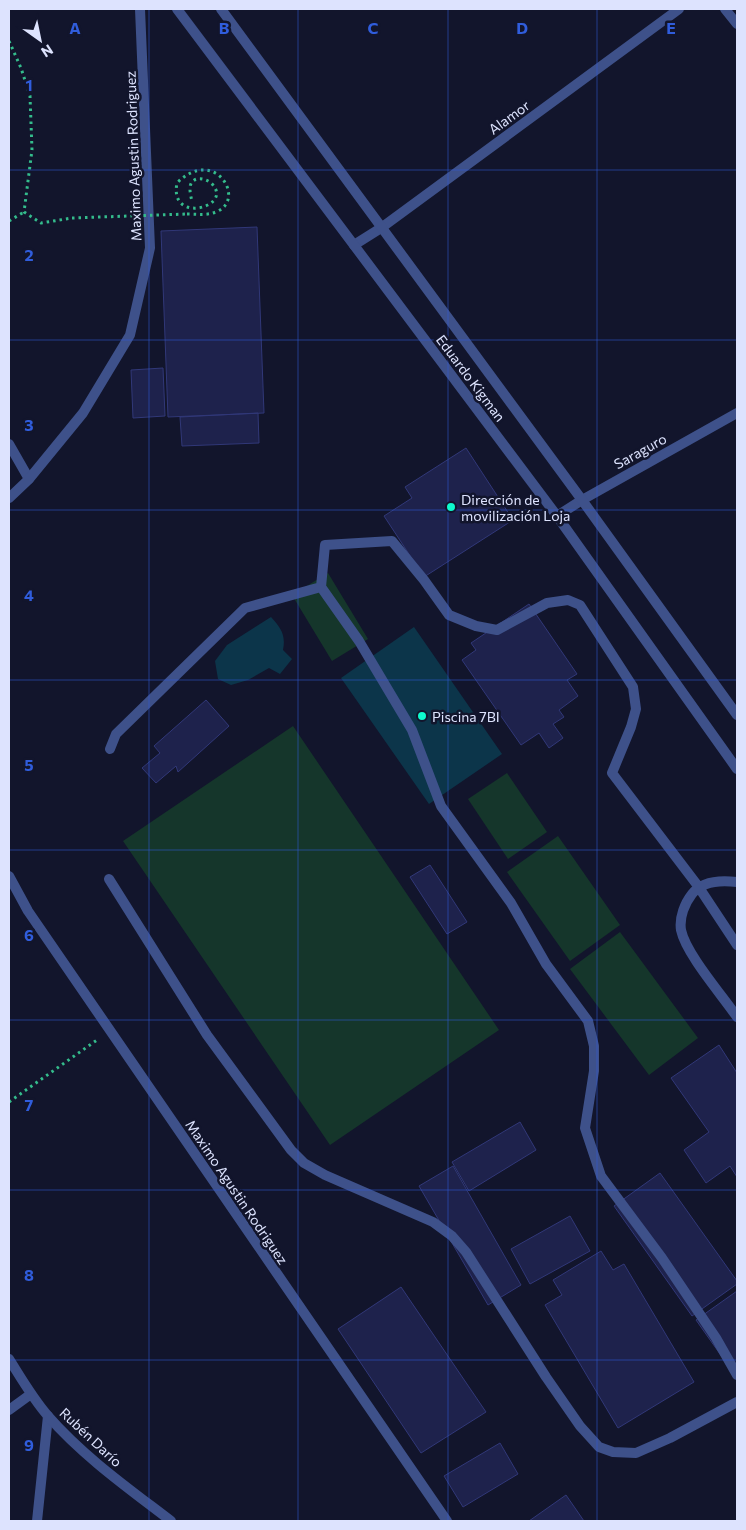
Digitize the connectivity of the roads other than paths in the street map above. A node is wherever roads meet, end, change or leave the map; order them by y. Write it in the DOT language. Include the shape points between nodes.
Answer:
graph roads {
  1 [pos="140,9"];
  2 [pos="177,9"];
  3 [pos="221,9"];
  4 [pos="679,9"];
  5 [pos="725,9"];
  6 [pos="737,24"];
  7 [pos="381,228"];
  8 [pos="354,245"];
  9 [pos="737,413"];
  10 [pos="9,444"];
  11 [pos="29,480"];
  12 [pos="9,498"];
  13 [pos="582,500"];
  14 [pos="557,516"];
  15 [pos="321,587"];
  16 [pos="737,715"];
  17 [pos="110,749"];
  18 [pos="737,769"];
  19 [pos="9,876"];
  20 [pos="109,879"];
  21 [pos="737,882"];
  22 [pos="698,886"];
  23 [pos="737,945"];
  24 [pos="737,1016"];
  25 [pos="9,1359"];
  26 [pos="737,1375"];
  27 [pos="31,1394"];
  28 [pos="737,1402"];
  29 [pos="9,1410"];
  30 [pos="48,1416"];
  31 [pos="37,1521"];
  32 [pos="171,1521"];
  33 [pos="447,1521"];
  1 -- 11 [label="street, Maximo Agustin Rodriguez" via="150,248 130,335 83,413"];
  2 -- 8 [label="street, Eduardo Kigman"];
  3 -- 7 [label="street, Eduardo Kigman"];
  4 -- 7 [label="street, Alamor"];
  5 -- 6 [label="street"];
  7 -- 8 [label="street, Alamor"];
  7 -- 13 [label="street, Eduardo Kigman"];
  8 -- 14 [label="street, Eduardo Kigman"];
  9 -- 13 [label="street, Saraguro"];
  10 -- 11 [label="street"];
  11 -- 12 [label="street, Maximo Agustin Rodriguez"];
  13 -- 14 [label="street, Saraguro"];
  13 -- 16 [label="street, Eduardo Kigman"];
  14 -- 18 [label="street, Eduardo Kigman"];
  15 -- 17 [label="street" via="245,608 116,734"];
  15 -- 22 [label="street" via="325,545 392,541 449,615 476,626 497,630 547,603 568,600 580,605 633,687 636,709 612,773"];
  15 -- 26 [label="street" via="412,730 441,806 511,903 546,964 588,1022 594,1046 594,1071 585,1128 601,1176 662,1258"];
  19 -- 33 [label="street, Maximo Agustin Rodriguez" via="28,911"];
  20 -- 28 [label="street" via="207,1035 291,1150 304,1163 325,1175 433,1222 452,1236 466,1252 580,1426 599,1447 613,1452 636,1453"];
  21 -- 22 [label="street" via="724,880"];
  22 -- 23 [label="street"];
  22 -- 24 [label="street" via="684,904 681,928 689,950"];
  25 -- 27 [label="street, Rubén Darío"];
  27 -- 29 [label="street"];
  27 -- 30 [label="street, Rubén Darío"];
  30 -- 31 [label="street"];
  30 -- 32 [label="street, Rubén Darío" via="92,1460"];
}
